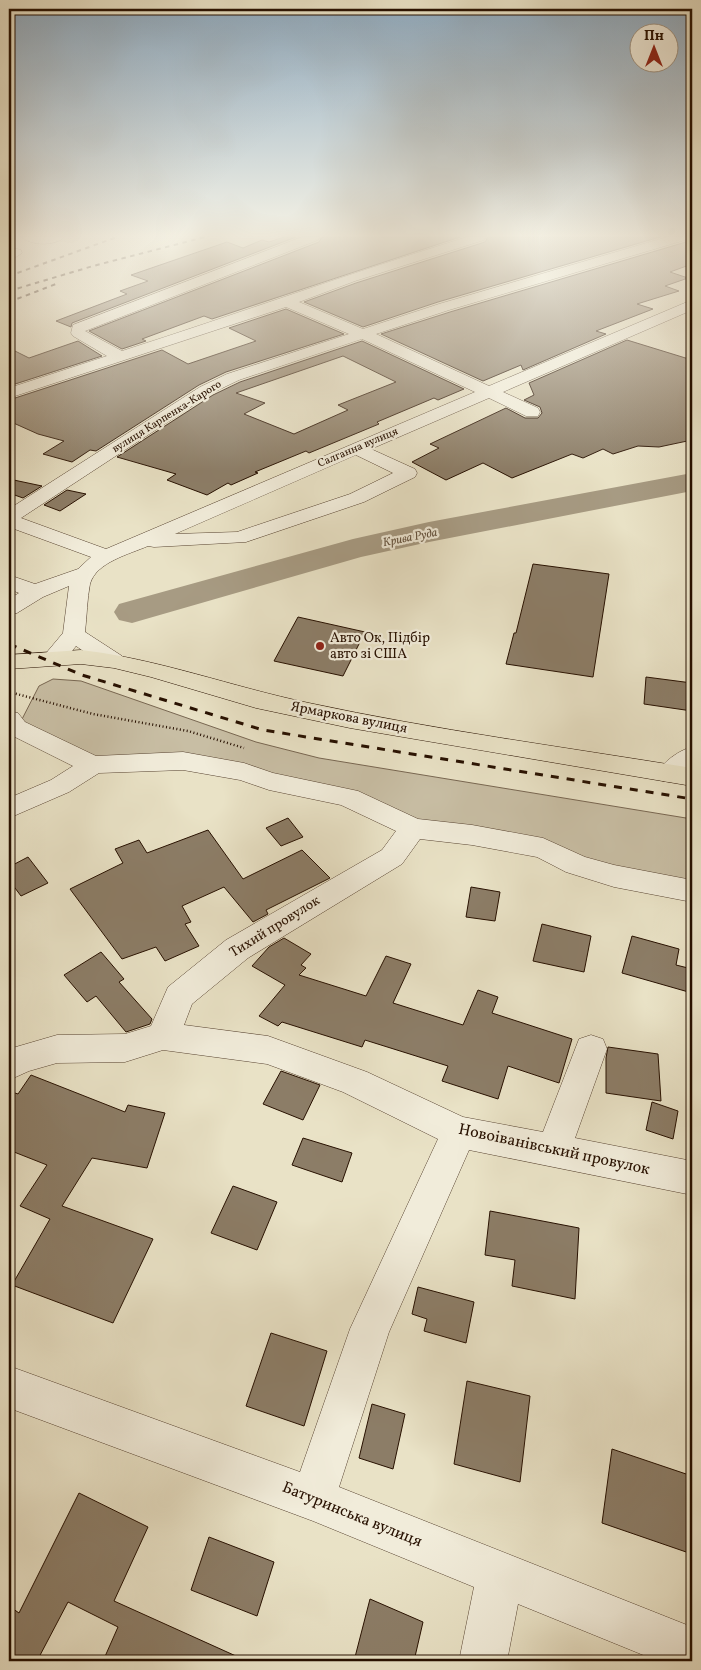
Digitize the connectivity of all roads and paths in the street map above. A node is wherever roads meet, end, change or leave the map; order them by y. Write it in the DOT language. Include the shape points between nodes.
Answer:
graph roads {
  1 [pos="112,315"];
  2 [pos="247,315"];
  3 [pos="318,315"];
  4 [pos="421,315"];
  5 [pos="667,315"];
  6 [pos="363,334"];
  7 [pos="119,356"];
  8 [pos="489,392"];
  9 [pos="9,393"];
  10 [pos="532,412"];
  11 [pos="357,449"];
  12 [pos="9,518"];
  13 [pos="138,542"];
  14 [pos="106,556"];
  15 [pos="85,573"];
  16 [pos="9,580"];
  17 [pos="35,592"];
  18 [pos="9,608"];
  19 [pos="74,634"];
  20 [pos="54,658"];
  21 [pos="14,661"];
  22 [pos="114,661"];
  23 [pos="9,718"];
  24 [pos="692,755"];
  25 [pos="93,765"];
  26 [pos="680,775"];
  27 [pos="9,809"];
  28 [pos="413,828"];
  29 [pos="692,892"];
  30 [pos="164,1036"];
  31 [pos="591,1049"];
  32 [pos="9,1066"];
  33 [pos="459,1132"];
  34 [pos="553,1151"];
  35 [pos="692,1178"];
  36 [pos="9,1386"];
  37 [pos="313,1499"];
  38 [pos="500,1574"];
  39 [pos="692,1651"];
  40 [pos="483,1661"];
  1 -- 7 [label="street" via="78,328 78,333"];
  2 -- 7 [label="street"];
  3 -- 6 [label="street"];
  4 -- 6 [label="street, вулиця Карпенка-Карого"];
  5 -- 8 [label="street, Салганна вулиця"];
  6 -- 8 [label="street"];
  6 -- 12 [label="street, вулиця Карпенка-Карого" via="261,366 206,390"];
  7 -- 9 [label="street"];
  8 -- 10 [label="street"];
  8 -- 11 [label="street, Салганна вулиця"];
  11 -- 13 [label="street, Салганна вулиця"];
  11 -- 13 [label="street" via="408,473 357,498 239,538"];
  12 -- 14 [label="street"];
  13 -- 14 [label="street, Салганна вулиця"];
  14 -- 15 [label="street, Салганна вулиця"];
  15 -- 17 [label="street, Салганна вулиця"];
  15 -- 19 [label="street" via="80,583"];
  16 -- 17 [label="street"];
  17 -- 18 [label="street, Салганна вулиця"];
  19 -- 20 [label="street"];
  19 -- 22 [label="street"];
  20 -- 21 [label="main road, Ярмаркова вулиця"];
  20 -- 22 [label="main road, Ярмаркова вулиця"];
  22 -- 26 [label="main road, Ярмаркова вулиця" via="256,700 350,720"];
  23 -- 25 [label="street" via="16,728"];
  24 -- 26 [label="street"];
  25 -- 27 [label="street" via="60,786"];
  25 -- 28 [label="street" via="183,762 244,772 269,781 349,798"];
  28 -- 29 [label="street" via="543,848 576,865"];
  28 -- 30 [label="street, Тихий провулок" via="392,857 237,949 179,996"];
  30 -- 32 [label="street" via="125,1048 57,1049 20,1059"];
  30 -- 33 [label="street, Новоіванівський провулок" via="268,1050 355,1082"];
  31 -- 34 [label="street"];
  33 -- 34 [label="street, Новоіванівський провулок"];
  33 -- 37 [label="street" via="370,1329"];
  34 -- 35 [label="street, Новоіванівський провулок"];
  36 -- 37 [label="street, Батуринська вулиця"];
  37 -- 38 [label="street, Батуринська вулиця"];
  38 -- 39 [label="street, Батуринська вулиця"];
  38 -- 40 [label="street"];
}
